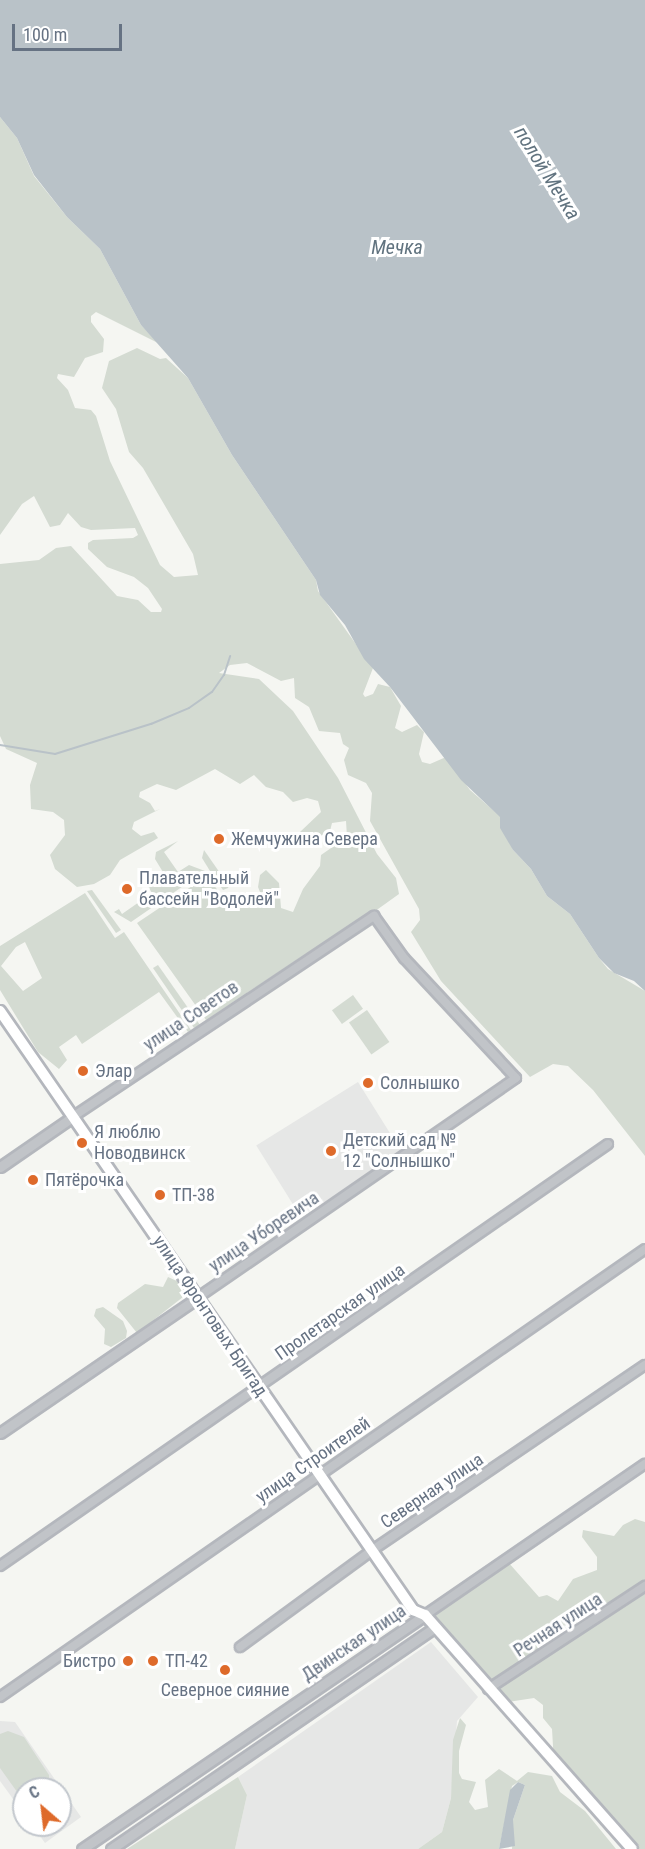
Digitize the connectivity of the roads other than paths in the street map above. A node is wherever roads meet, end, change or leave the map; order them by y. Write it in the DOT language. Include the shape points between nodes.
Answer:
graph roads {
  1 [pos="0,1011"];
  2 [pos="516,1078"];
  3 [pos="74,1116"];
  4 [pos="608,1144"];
  5 [pos="0,1167"];
  6 [pos="645,1249"];
  7 [pos="197,1298"];
  8 [pos="645,1365"];
  9 [pos="258,1387"];
  10 [pos="0,1433"];
  11 [pos="645,1464"];
  12 [pos="317,1475"];
  13 [pos="371,1551"];
  14 [pos="0,1566"];
  15 [pos="645,1586"];
  16 [pos="425,1616"];
  17 [pos="434,1628"];
  18 [pos="240,1647"];
  19 [pos="488,1689"];
  20 [pos="0,1697"];
  21 [pos="82,1849"];
  22 [pos="111,1849"];
  23 [pos="632,1849"];
  1 -- 3 [label="main road, улица Фронтовых Бригад"];
  2 -- 3 [label="street, улица Советов" via="404,958 374,916"];
  2 -- 7 [label="street, улица Уборевича"];
  3 -- 5 [label="street, улица Советов"];
  3 -- 7 [label="main road, улица Фронтовых Бригад"];
  4 -- 9 [label="street, Пролетарская улица"];
  6 -- 12 [label="street, улица Строителей"];
  7 -- 9 [label="main road, улица Фронтовых Бригад"];
  7 -- 10 [label="street, улица Уборевича"];
  8 -- 13 [label="street, Северная улица"];
  9 -- 12 [label="main road, улица Фронтовых Бригад"];
  9 -- 14 [label="street, Пролетарская улица"];
  11 -- 16 [label="street, Двинская улица"];
  12 -- 13 [label="main road, улица Фронтовых Бригад"];
  12 -- 20 [label="street, улица Строителей"];
  13 -- 16 [label="main road, улица Фронтовых Бригад" via="413,1610"];
  13 -- 18 [label="street, Северная улица"];
  15 -- 19 [label="street, Речная улица"];
  16 -- 17 [label="main road, улица Фронтовых Бригад"];
  16 -- 21 [label="street, Двинская улица"];
  17 -- 19 [label="main road, улица Фронтовых Бригад"];
  17 -- 22 [label="street, Двинская улица"];
  19 -- 23 [label="main road, улица Фронтовых Бригад"];
}
